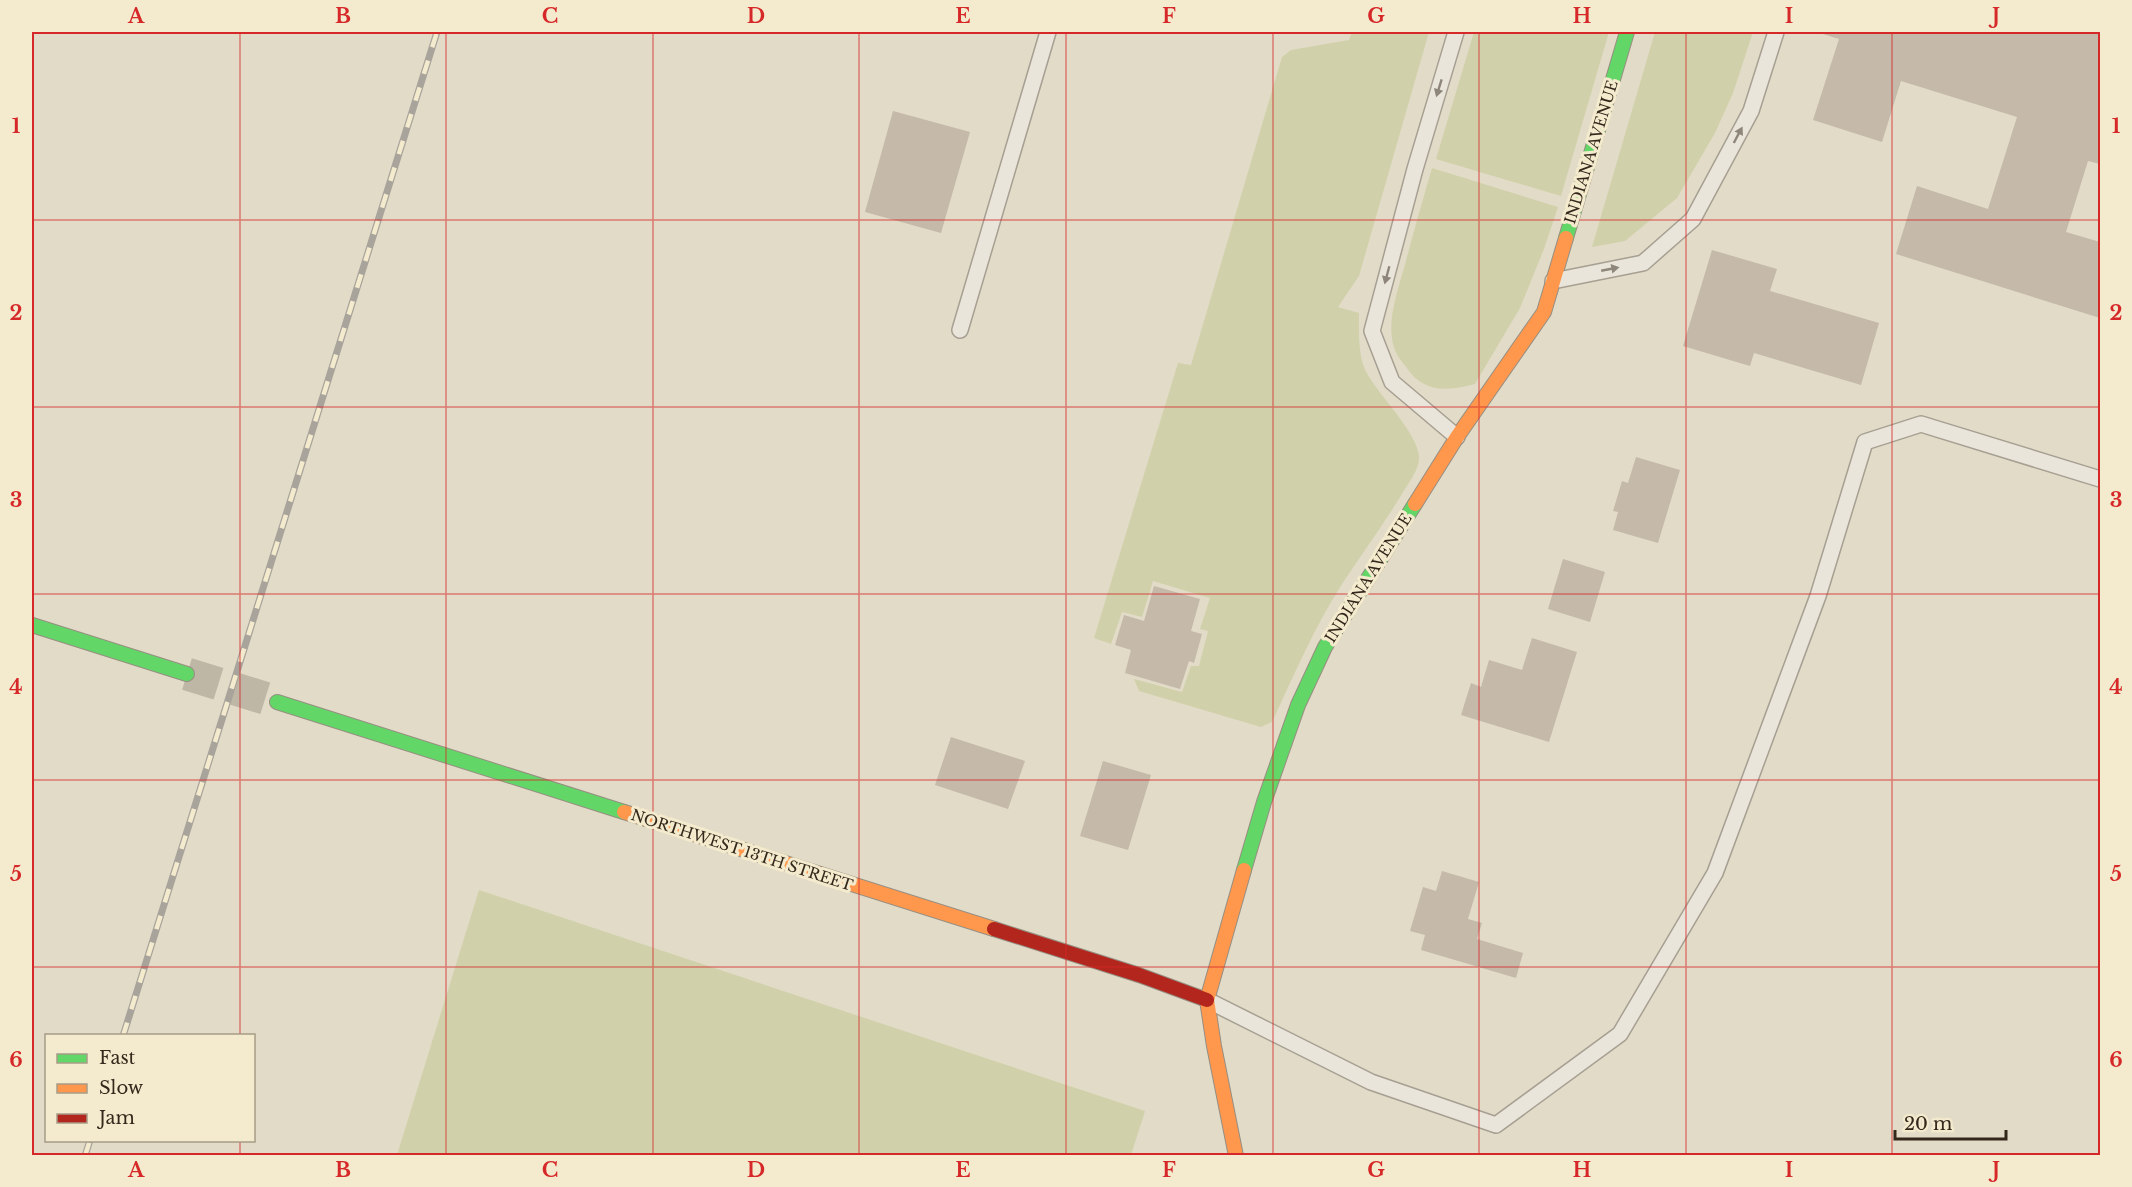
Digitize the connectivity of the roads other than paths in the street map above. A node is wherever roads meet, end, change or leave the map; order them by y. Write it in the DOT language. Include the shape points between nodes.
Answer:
graph roads {
  1 [pos="1048,32"];
  2 [pos="1456,32"];
  3 [pos="1627,32"];
  4 [pos="1776,32"];
  5 [pos="1553,281"];
  6 [pos="960,330"];
  7 [pos="1457,437"];
  8 [pos="2100,479"];
  9 [pos="32,625"];
  10 [pos="187,674"];
  11 [pos="277,702"];
  12 [pos="1207,1000"];
  13 [pos="1236,1155"];
  1 -- 6 [label="lane"];
  2 -- 7 [label="lane, one-way" via="1414,169 1372,332 1392,382"];
  3 -- 5 [label="street, INDIANA AVENUE"];
  5 -- 4 [label="lane, one-way" via="1643,263 1693,219 1751,111"];
  5 -- 7 [label="street, INDIANA AVENUE" via="1544,312"];
  7 -- 12 [label="street, INDIANA AVENUE" via="1325,647 1298,705 1264,802"];
  8 -- 12 [label="lane" via="1921,424 1865,442 1818,596 1715,873 1620,1034 1496,1125 1371,1082"];
  9 -- 10 [label="street"];
  11 -- 12 [label="street, NORTHWEST 13TH STREET" via="1139,975"];
  12 -- 13 [label="street, INDIANA AVENUE"];
}
